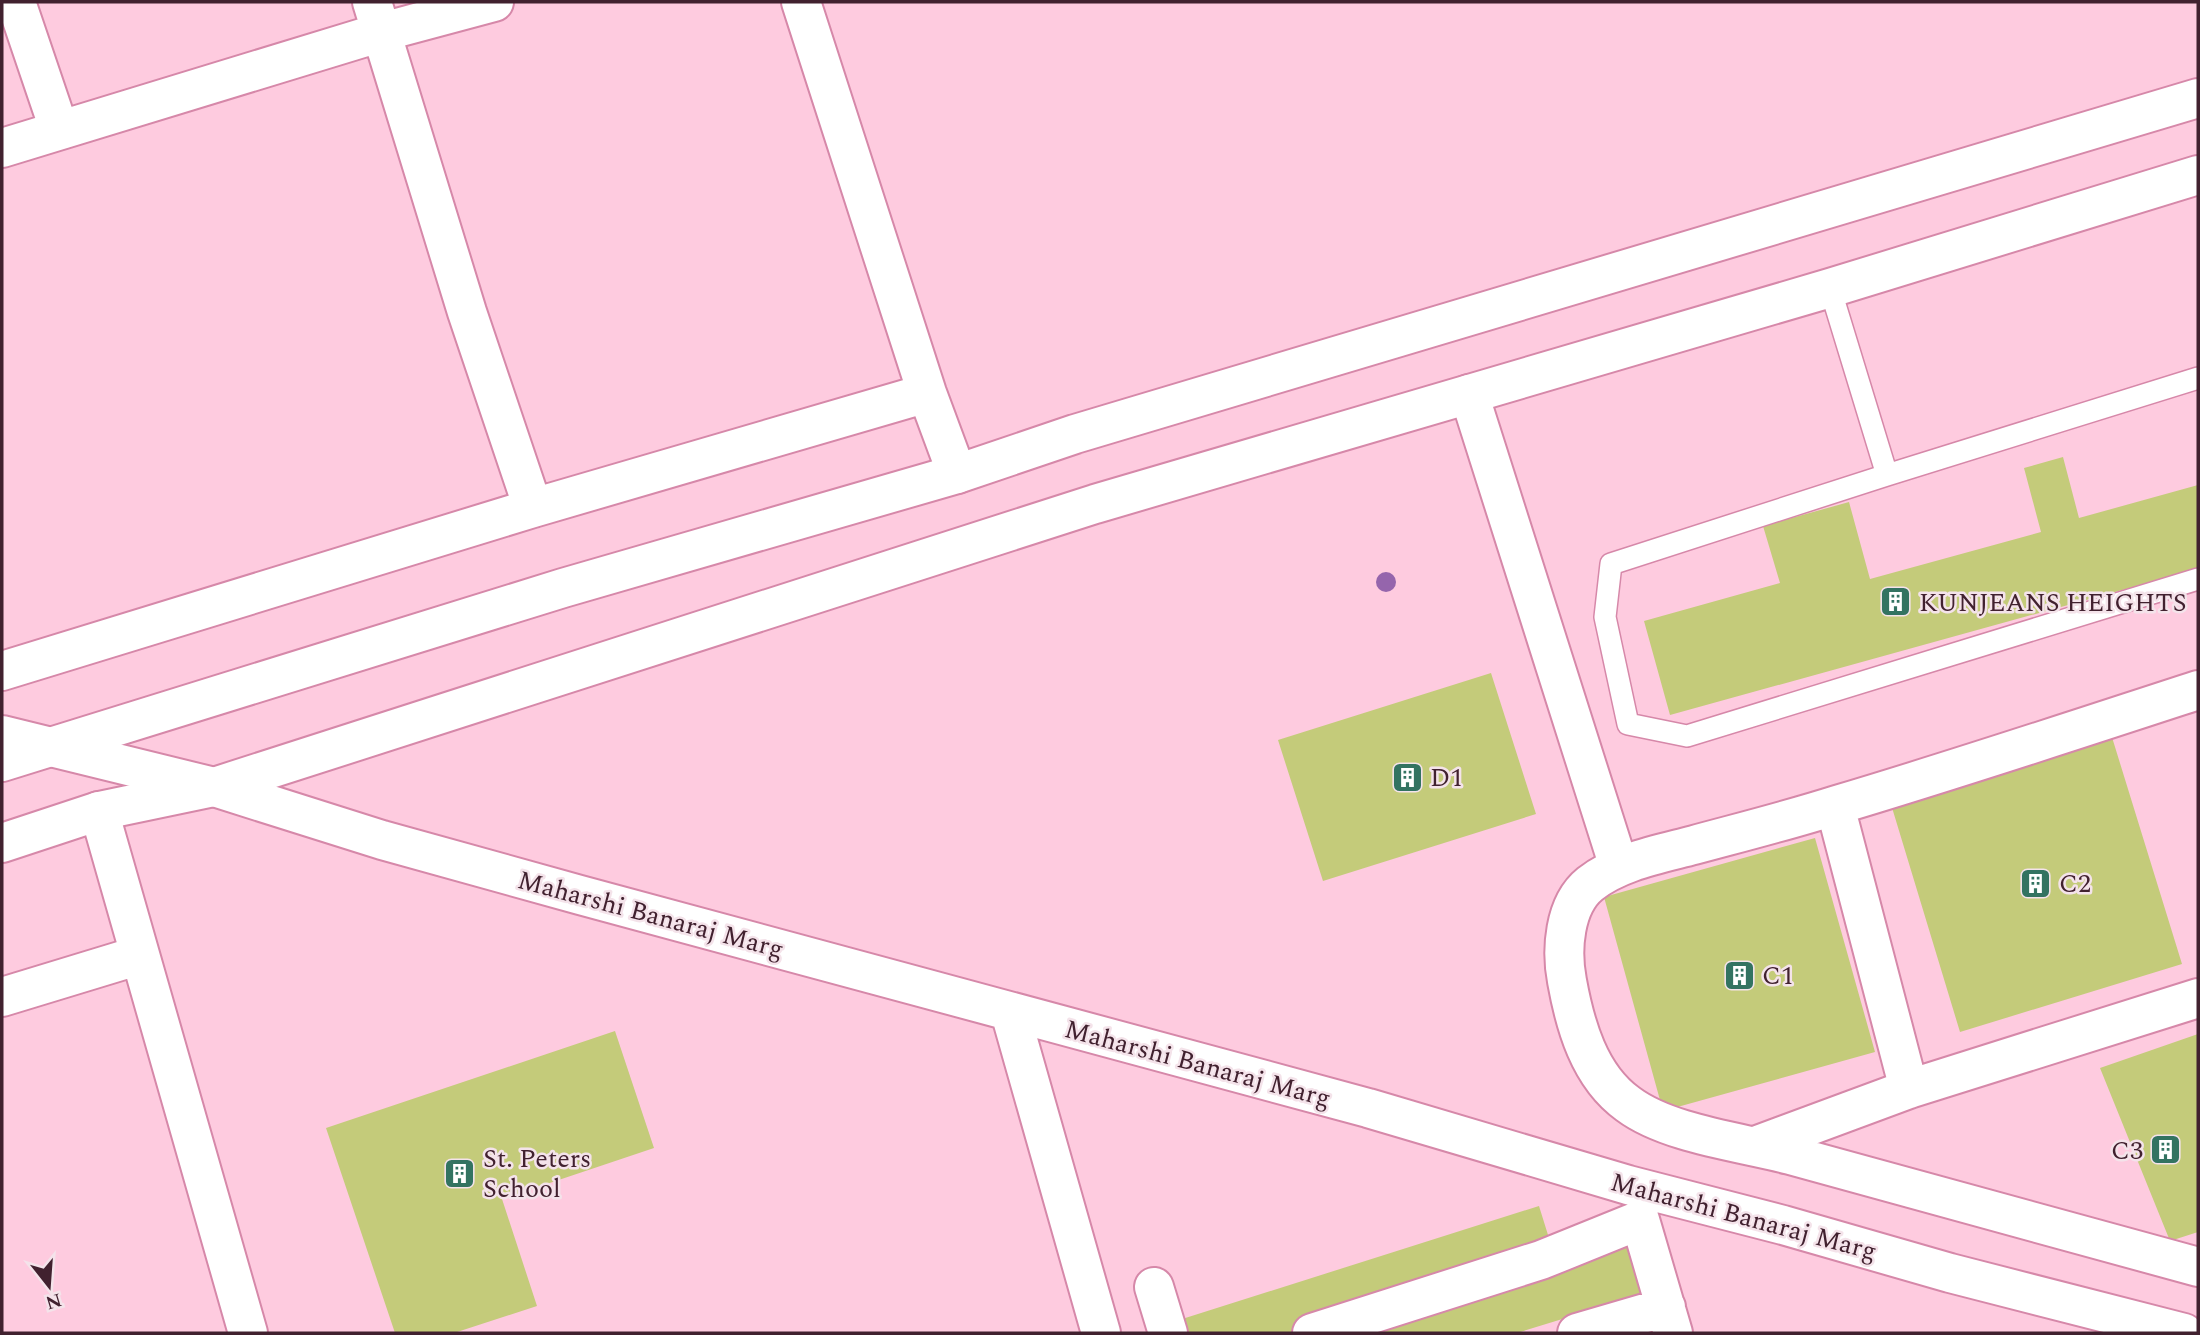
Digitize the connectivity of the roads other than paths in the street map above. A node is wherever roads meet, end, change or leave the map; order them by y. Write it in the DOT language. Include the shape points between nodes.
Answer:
graph roads {
  1 [pos="16,2"];
  2 [pos="494,2"];
  3 [pos="802,2"];
  4 [pos="377,17"];
  5 [pos="2198,98"];
  6 [pos="59,129"];
  7 [pos="2,148"];
  8 [pos="2198,175"];
  9 [pos="1830,288"];
  10 [pos="2198,378"];
  11 [pos="927,393"];
  12 [pos="1469,394"];
  13 [pos="957,474"];
  14 [pos="1887,475"];
  15 [pos="533,508"];
  16 [pos="2198,579"];
  17 [pos="2,671"];
  18 [pos="2198,690"];
  19 [pos="2,735"];
  20 [pos="52,747"];
  21 [pos="2,762"];
  22 [pos="214,787"];
  23 [pos="1835,806"];
  24 [pos="99,811"];
  25 [pos="2,843"];
  26 [pos="1619,867"];
  27 [pos="141,955"];
  28 [pos="2,996"];
  29 [pos="2198,998"];
  30 [pos="1010,1013"];
  31 [pos="1909,1089"];
  32 [pos="1755,1146"];
  33 [pos="2198,1267"];
  34 [pos="1154,1287"];
  35 [pos="1669,1320"];
  36 [pos="248,1333"];
  37 [pos="1101,1333"];
  38 [pos="1167,1333"];
  39 [pos="1312,1333"];
  40 [pos="1577,1333"];
  41 [pos="2184,1333"];
  1 -- 6 [label="street"];
  2 -- 4 [label="street"];
  3 -- 11 [label="street"];
  4 -- 6 [label="street"];
  4 -- 15 [label="street" via="467,312"];
  5 -- 13 [label="street" via="1075,434"];
  6 -- 7 [label="street"];
  8 -- 9 [label="street"];
  9 -- 12 [label="street"];
  9 -- 14 [label="lane"];
  10 -- 14 [label="lane"];
  11 -- 13 [label="street"];
  11 -- 15 [label="street"];
  12 -- 22 [label="street" via="1095,504"];
  12 -- 26 [label="street"];
  13 -- 20 [label="street" via="564,588"];
  14 -- 16 [label="lane" via="1611,564 1605,617 1628,724 1688,736"];
  15 -- 17 [label="street"];
  18 -- 23 [label="street"];
  19 -- 20 [label="street, Maharshi Banaraj Marg"];
  20 -- 21 [label="street"];
  20 -- 22 [label="street, Maharshi Banaraj Marg"];
  22 -- 24 [label="street"];
  22 -- 30 [label="street, Maharshi Banaraj Marg" via="395,843"];
  23 -- 26 [label="street"];
  23 -- 31 [label="street"];
  24 -- 25 [label="street"];
  24 -- 27 [label="street"];
  26 -- 32 [label="street" via="1589,885 1567,921 1564,970 1587,1053 1604,1081 1643,1114"];
  27 -- 28 [label="street"];
  27 -- 36 [label="street"];
  29 -- 31 [label="street"];
  30 -- 37 [label="street"];
  30 -- 41 [label="street, Maharshi Banaraj Marg" via="1368,1108 1950,1273"];
  31 -- 32 [label="street"];
  32 -- 33 [label="street"];
  34 -- 38 [label="street"];
  35 -- 39 [label="street" via="1640,1220 1541,1260"];
  35 -- 40 [label="street"];
}
